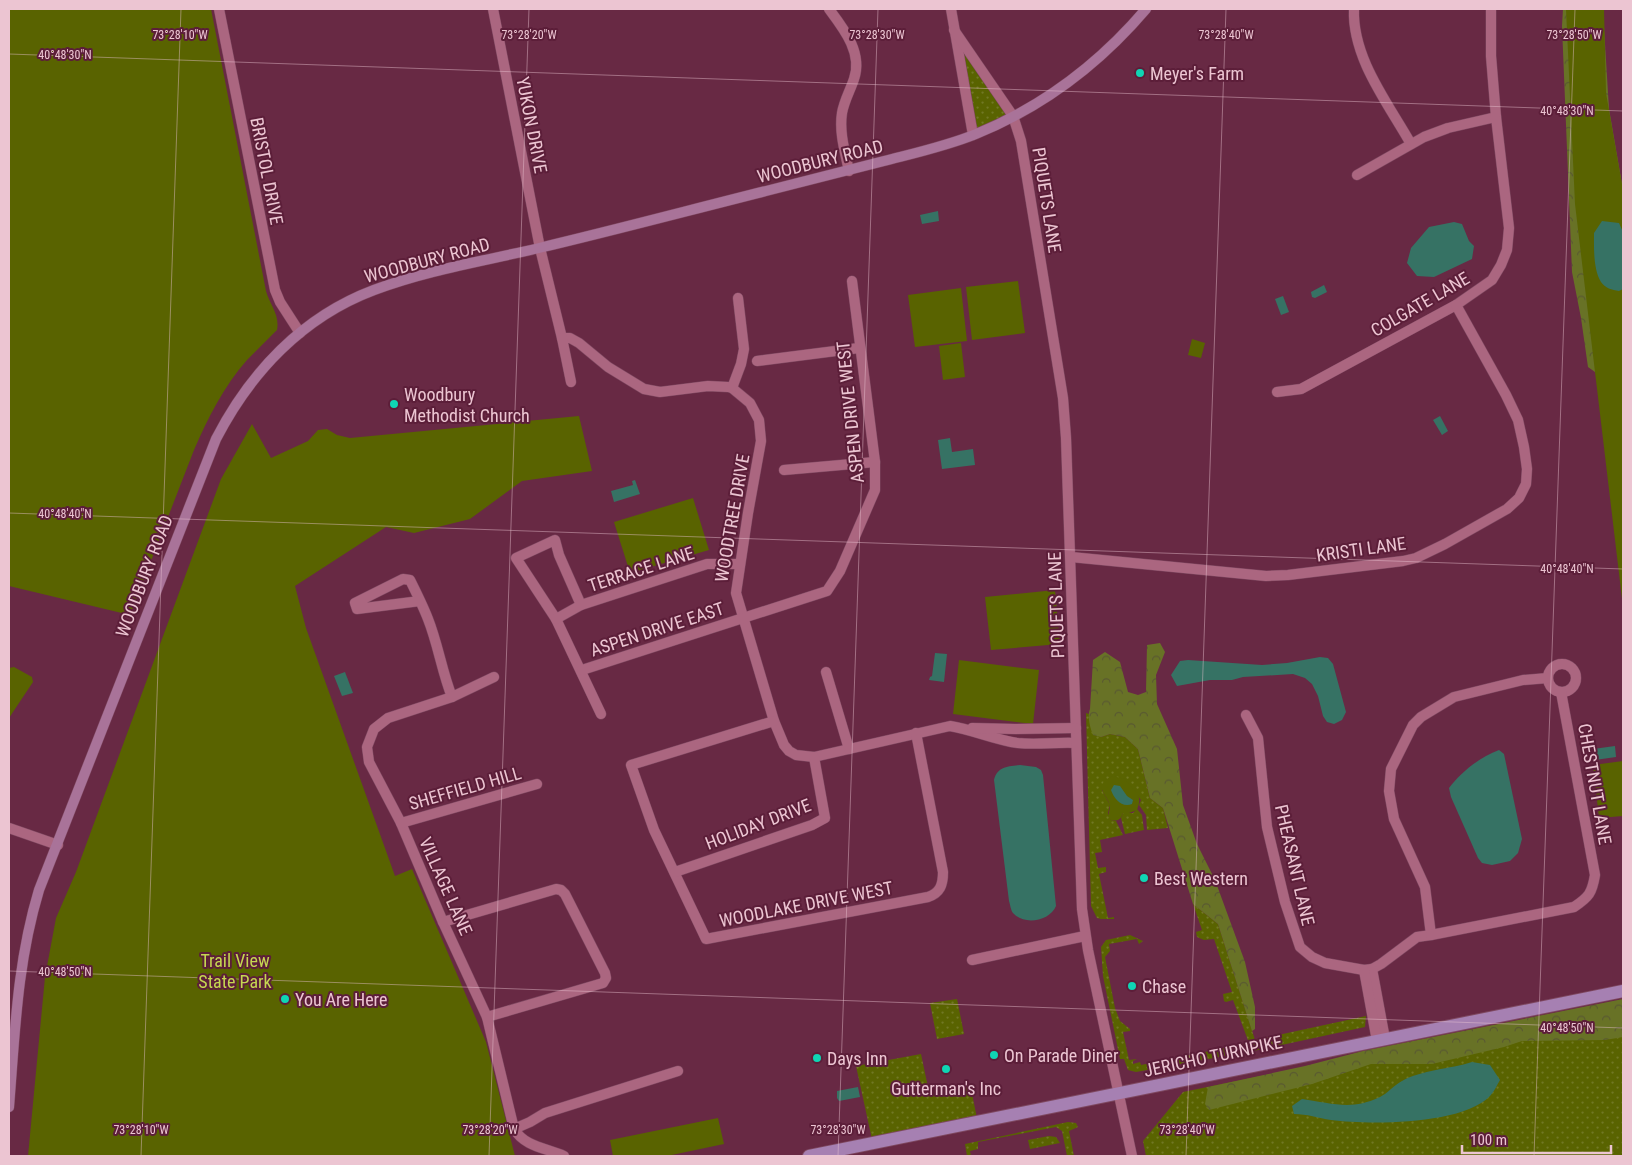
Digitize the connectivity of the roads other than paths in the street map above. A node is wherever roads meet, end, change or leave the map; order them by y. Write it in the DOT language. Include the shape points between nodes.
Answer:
graph roads {
  1 [pos="219,9"];
  2 [pos="493,9"];
  3 [pos="829,9"];
  4 [pos="951,9"];
  5 [pos="1146,9"];
  6 [pos="1354,9"];
  7 [pos="1491,9"];
  8 [pos="954,30"];
  9 [pos="1013,116"];
  10 [pos="1496,117"];
  11 [pos="973,135"];
  12 [pos="1411,144"];
  13 [pos="849,170"];
  14 [pos="1357,175"];
  15 [pos="540,248"];
  16 [pos="852,281"];
  17 [pos="738,298"];
  18 [pos="1456,305"];
  19 [pos="300,333"];
  20 [pos="562,338"];
  21 [pos="859,348"];
  22 [pos="757,361"];
  23 [pos="571,382"];
  24 [pos="732,388"];
  25 [pos="1277,392"];
  26 [pos="875,462"];
  27 [pos="784,470"];
  28 [pos="1071,558"];
  29 [pos="740,564"];
  30 [pos="420,601"];
  31 [pos="581,605"];
  32 [pos="742,618"];
  33 [pos="556,619"];
  34 [pos="582,670"];
  35 [pos="826,672"];
  36 [pos="494,677"];
  37 [pos="1548,678"];
  38 [pos="1561,692"];
  39 [pos="452,697"];
  40 [pos="601,714"];
  41 [pos="1246,715"];
  42 [pos="774,721"];
  43 [pos="1076,728"];
  44 [pos="965,729"];
  45 [pos="916,734"];
  46 [pos="1076,743"];
  47 [pos="849,749"];
  48 [pos="814,757"];
  49 [pos="537,784"];
  50 [pos="401,824"];
  51 [pos="9,828"];
  52 [pos="58,846"];
  53 [pos="675,872"];
  54 [pos="443,922"];
  55 [pos="1431,935"];
  56 [pos="1085,936"];
  57 [pos="972,960"];
  58 [pos="1368,969"];
  59 [pos="1623,991"];
  60 [pos="487,1017"];
  61 [pos="1381,1040"];
  62 [pos="678,1071"];
  63 [pos="1120,1093"];
  64 [pos="9,1107"];
  65 [pos="514,1129"];
  66 [pos="564,1156"];
  67 [pos="809,1156"];
  68 [pos="1132,1156"];
  1 -- 19 [label="street, BRISTOL DRIVE" via="275,290"];
  2 -- 15 [label="street, YUKON DRIVE"];
  3 -- 13 [label="street" via="846,32 855,58 854,78 842,113 841,131"];
  4 -- 8 [label="street"];
  5 -- 9 [label="main road, WOODBURY ROAD" via="1082,71"];
  6 -- 12 [label="street" via="1358,44 1366,66"];
  7 -- 10 [label="street, COLGATE LANE"];
  8 -- 9 [label="street, PIQUETS LANE"];
  8 -- 11 [label="street"];
  9 -- 11 [label="main road, WOODBURY ROAD"];
  9 -- 28 [label="street, PIQUETS LANE" via="1021,141 1063,398"];
  10 -- 12 [label="street" via="1448,128"];
  10 -- 18 [label="street, COLGATE LANE" via="1509,228 1507,250 1492,280"];
  11 -- 13 [label="main road, WOODBURY ROAD"];
  12 -- 14 [label="street"];
  13 -- 15 [label="main road, WOODBURY ROAD"];
  15 -- 19 [label="main road, WOODBURY ROAD" via="374,290 332,310"];
  15 -- 20 [label="street"];
  16 -- 21 [label="street, ASPEN DRIVE WEST"];
  17 -- 24 [label="street" via="744,349"];
  18 -- 25 [label="street, COLGATE LANE" via="1301,389"];
  18 -- 28 [label="street, KRISTI LANE" via="1521,429 1526,484 1519,498 1507,509 1416,558 1288,575 1266,576"];
  19 -- 52 [label="main road, WOODBURY ROAD" via="256,376 216,440"];
  20 -- 23 [label="street"];
  20 -- 24 [label="street" via="579,343 608,367 644,389 660,392 708,386"];
  21 -- 22 [label="street"];
  21 -- 26 [label="street, ASPEN DRIVE WEST"];
  24 -- 29 [label="street, WOODTREE DRIVE" via="750,403 759,420 761,441"];
  26 -- 27 [label="street"];
  26 -- 32 [label="street, ASPEN DRIVE WEST" via="875,490 840,571 827,591"];
  28 -- 43 [label="street, PIQUETS LANE"];
  29 -- 31 [label="street, TERRACE LANE" via="707,564"];
  29 -- 32 [label="street, WOODTREE DRIVE" via="736,593"];
  30 -- 30 [label="street" via="357,609 355,603 403,579 410,580"];
  30 -- 39 [label="street"];
  31 -- 33 [label="street, TERRACE LANE"];
  31 -- 33 [label="street" via="555,540 516,558"];
  32 -- 34 [label="street, ASPEN DRIVE EAST"];
  32 -- 42 [label="street, WOODTREE DRIVE"];
  33 -- 34 [label="street"];
  34 -- 40 [label="street"];
  35 -- 47 [label="street"];
  36 -- 39 [label="street, VILLAGE LANE"];
  37 -- 38 [label="street" via="1553,689"];
  37 -- 38 [label="street" via="1551,669 1559,665 1572,669 1575,682 1570,690"];
  37 -- 55 [label="street" via="1523,680 1454,697 1413,725 1390,769 1389,791 1394,818 1425,887"];
  38 -- 55 [label="street, CHESTNUT LANE" via="1595,875 1593,889 1574,907"];
  39 -- 50 [label="street, VILLAGE LANE" via="388,718 374,729 367,747 369,762"];
  41 -- 58 [label="street, PHEASANT LANE" via="1258,738 1267,827 1300,948 1325,962"];
  42 -- 48 [label="street, WOODTREE DRIVE" via="789,751"];
  42 -- 53 [label="street, WOODLAKE DRIVE WEST" via="631,765 654,830"];
  43 -- 44 [label="street, WOODTREE DRIVE"];
  43 -- 46 [label="street, PIQUETS LANE"];
  44 -- 45 [label="street, WOODTREE DRIVE" via="950,726"];
  44 -- 46 [label="street, WOODTREE DRIVE" via="1020,743"];
  45 -- 47 [label="street, WOODTREE DRIVE"];
  45 -- 53 [label="street, WOODLAKE DRIVE WEST" via="943,872 941,888 934,895 706,939"];
  46 -- 56 [label="street, PIQUETS LANE"];
  47 -- 48 [label="street, WOODTREE DRIVE"];
  48 -- 53 [label="street, HOLIDAY DRIVE" via="824,818"];
  49 -- 50 [label="street, SHEFFIELD HILL"];
  50 -- 54 [label="street, VILLAGE LANE"];
  51 -- 52 [label="street"];
  52 -- 64 [label="main road, WOODBURY ROAD" via="39,890 24,949"];
  54 -- 60 [label="street, VILLAGE LANE"];
  54 -- 60 [label="street" via="561,890 605,973 602,983"];
  55 -- 58 [label="street, CHESTNUT LANE" via="1417,937 1392,957"];
  56 -- 57 [label="street"];
  56 -- 63 [label="street, PIQUETS LANE"];
  58 -- 61 [label="street"];
  59 -- 61 [label="main road, JERICHO TURNPIKE"];
  60 -- 65 [label="street, VILLAGE LANE"];
  61 -- 63 [label="main road, JERICHO TURNPIKE"];
  62 -- 65 [label="street" via="545,1113"];
  63 -- 67 [label="main road, JERICHO TURNPIKE"];
  63 -- 68 [label="street, PIQUETS LANE"];
  65 -- 66 [label="street" via="517,1135 531,1144"];
}
